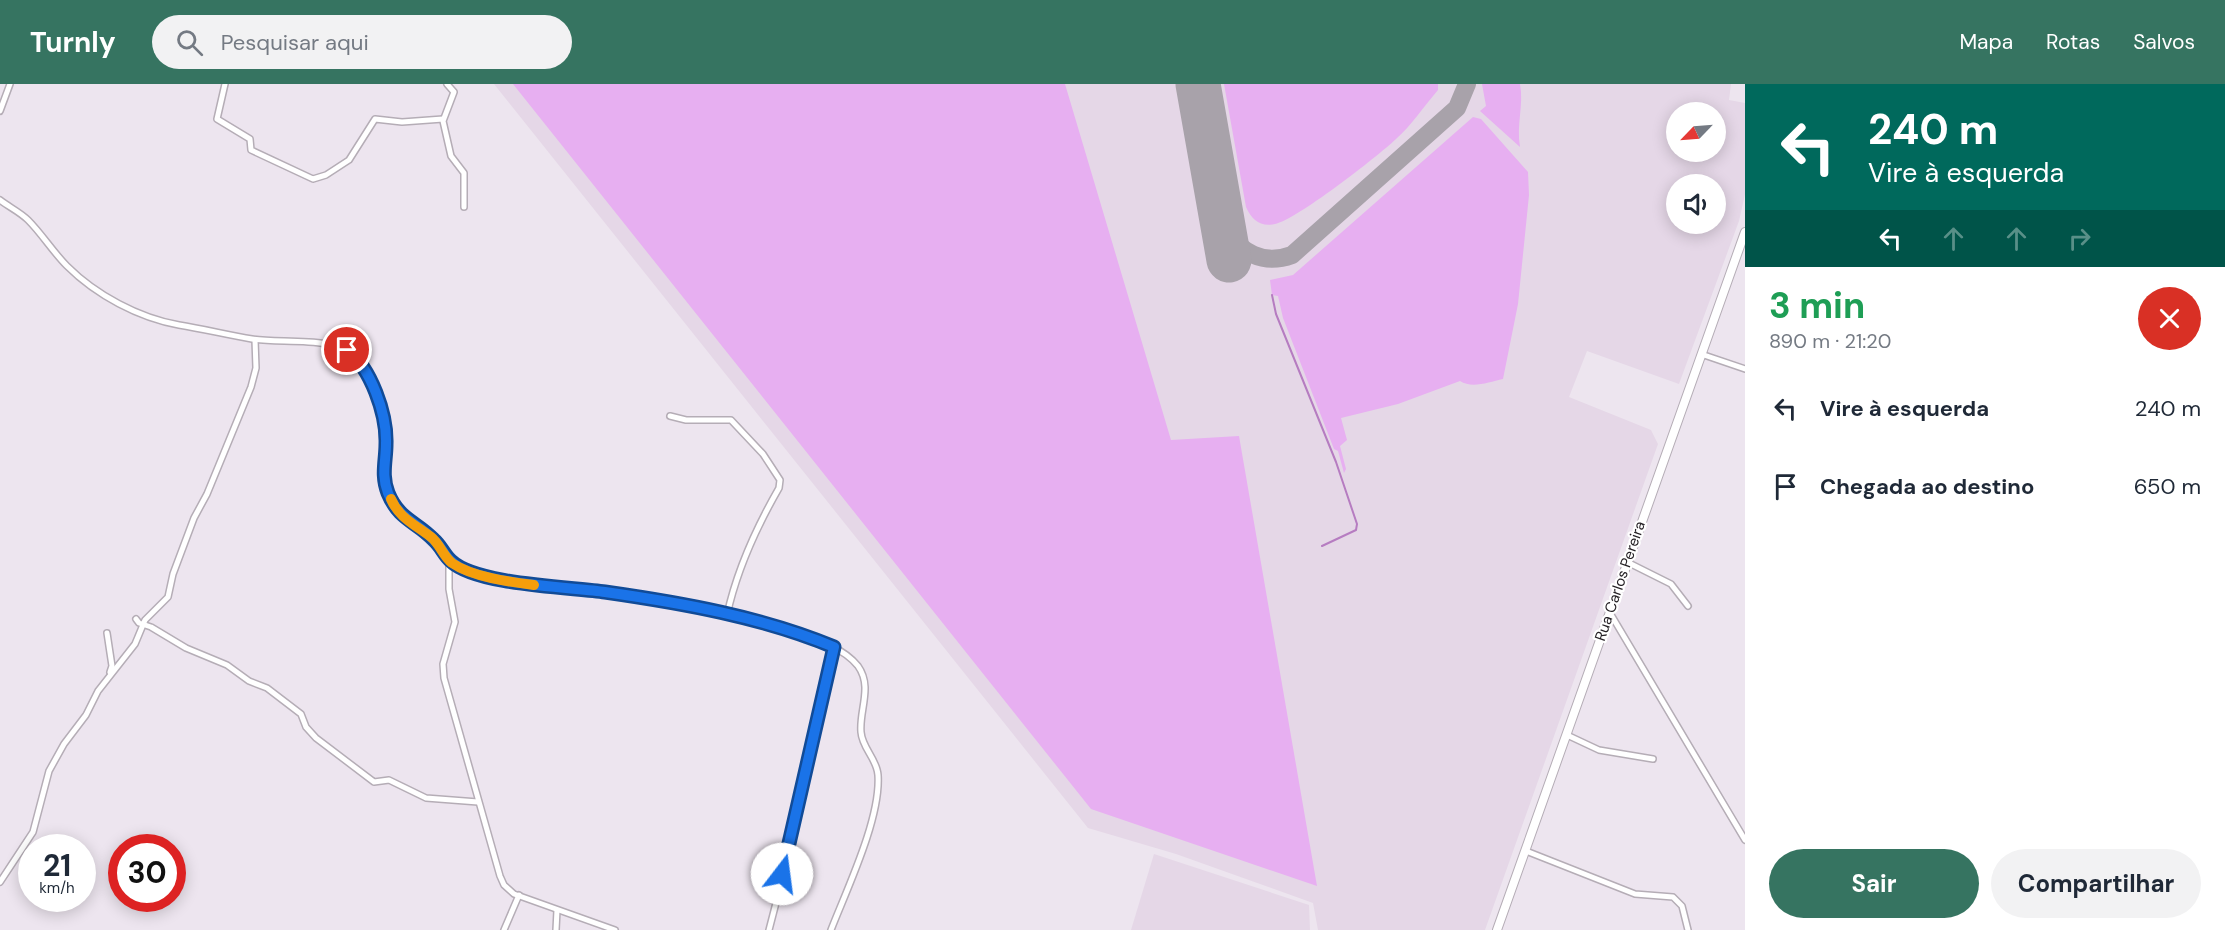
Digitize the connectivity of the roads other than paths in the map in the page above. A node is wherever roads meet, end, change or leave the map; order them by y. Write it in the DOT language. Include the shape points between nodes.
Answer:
graph roads {
  1 [pos="10,84"];
  2 [pos="225,84"];
  3 [pos="447,84"];
  4 [pos="0,111"];
  5 [pos="444,119"];
  6 [pos="0,200"];
  7 [pos="464,207"];
  8 [pos="1745,232"];
  9 [pos="255,340"];
  10 [pos="1701,354"];
  11 [pos="1745,369"];
  12 [pos="670,416"];
  13 [pos="449,560"];
  14 [pos="1627,562"];
  15 [pos="1688,606"];
  16 [pos="1610,613"];
  17 [pos="727,615"];
  18 [pos="136,619"];
  19 [pos="142,624"];
  20 [pos="106,633"];
  21 [pos="834,647"];
  22 [pos="109,676"];
  23 [pos="1567,735"];
  24 [pos="1653,759"];
  25 [pos="478,802"];
  26 [pos="1745,840"];
  27 [pos="1526,851"];
  28 [pos="0,882"];
  29 [pos="519,896"];
  30 [pos="557,910"];
  31 [pos="504,930"];
  32 [pos="556,930"];
  33 [pos="615,930"];
  34 [pos="769,930"];
  35 [pos="831,930"];
  36 [pos="1497,930"];
  37 [pos="1688,930"];
  1 -- 4 [label="street"];
  2 -- 5 [label="street" via="217,119 250,139 251,150 313,179 349,160 372,121"];
  3 -- 5 [label="street" via="454,92"];
  5 -- 7 [label="street" via="451,156 464,173"];
  6 -- 9 [label="street" via="27,219 66,265 101,293 148,316"];
  8 -- 10 [label="main road, Rua Carlos Pereira"];
  9 -- 13 [label="street" via="338,346 357,357 382,409 386,444 383,466 395,509 432,538"];
  9 -- 19 [label="street" via="256,368 251,387 194,518 168,597"];
  10 -- 11 [label="street"];
  10 -- 14 [label="main road, Rua Carlos Pereira"];
  12 -- 17 [label="street" via="731,420 763,454 780,480 753,534"];
  13 -- 17 [label="street" via="476,573 529,584 605,592"];
  13 -- 25 [label="street" via="455,622 443,664 444,678"];
  14 -- 15 [label="street" via="1671,584"];
  14 -- 16 [label="main road, Rua Carlos Pereira"];
  16 -- 23 [label="main road, Rua Carlos Pereira"];
  16 -- 26 [label="street"];
  17 -- 21 [label="street"];
  18 -- 19 [label="street"];
  19 -- 22 [label="street" via="135,644"];
  19 -- 25 [label="street" via="267,688 301,714 316,738 374,782 389,780 426,798"];
  20 -- 22 [label="street" via="112,666"];
  21 -- 34 [label="street"];
  21 -- 35 [label="street" via="858,667 863,677 861,737 878,777 865,842"];
  22 -- 28 [label="street" via="49,771 33,832"];
  23 -- 24 [label="street" via="1599,750"];
  23 -- 27 [label="main road, Rua Carlos Pereira"];
  25 -- 29 [label="street" via="500,876 509,890"];
  27 -- 36 [label="main road, Rua Carlos Pereira"];
  27 -- 37 [label="street" via="1635,894 1673,897 1682,906"];
  29 -- 30 [label="street"];
  29 -- 31 [label="street"];
  30 -- 32 [label="street"];
  30 -- 33 [label="street"];
}
